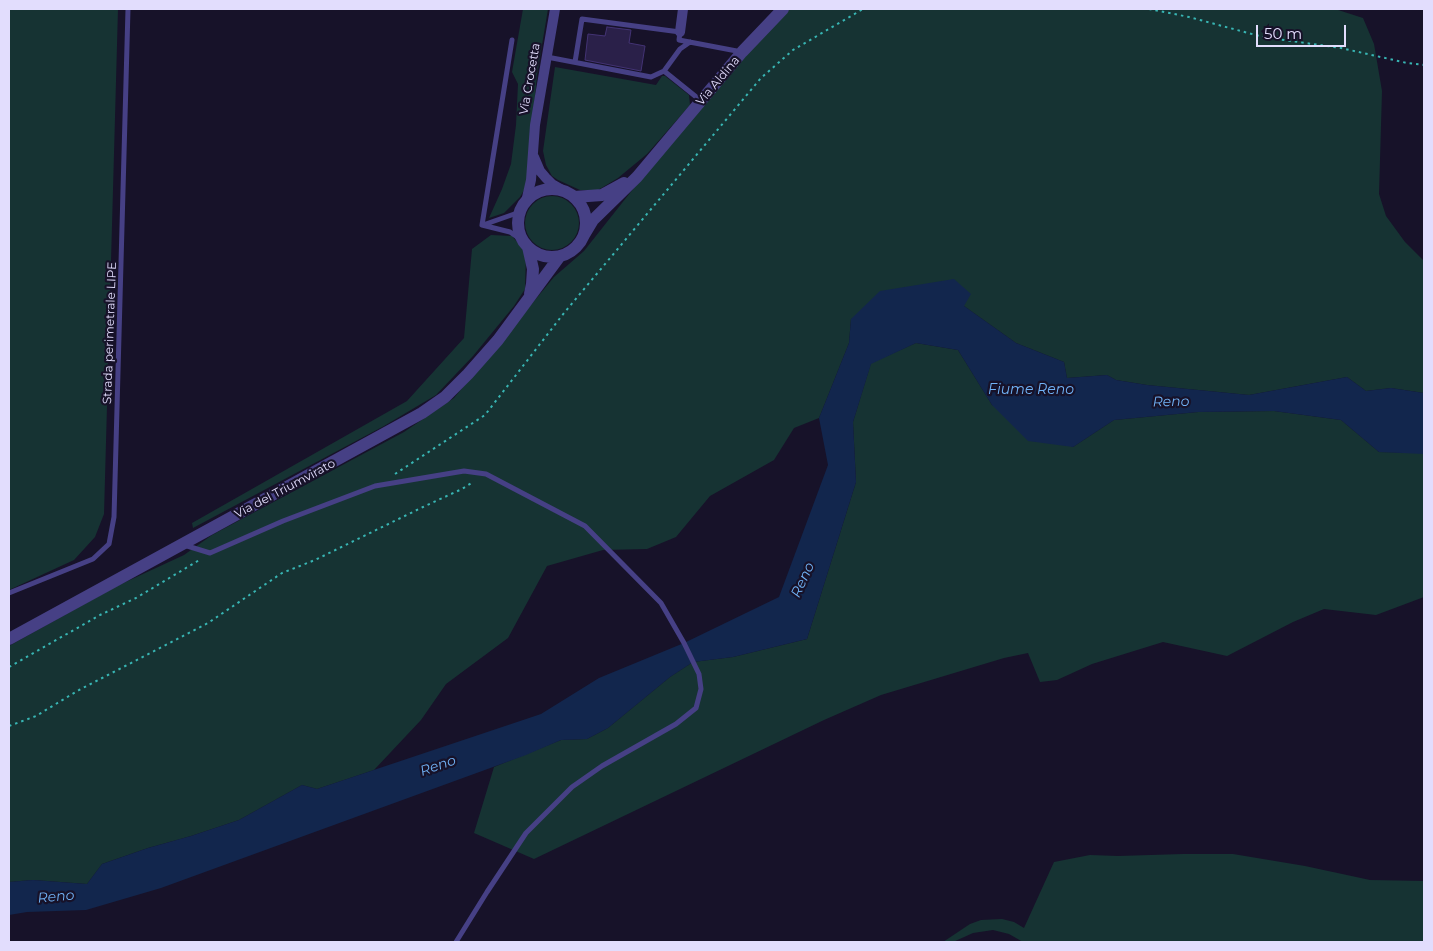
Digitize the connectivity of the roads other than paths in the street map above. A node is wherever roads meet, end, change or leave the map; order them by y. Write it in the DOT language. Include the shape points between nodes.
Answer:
graph roads {
  1 [pos="128,9"];
  2 [pos="555,9"];
  3 [pos="683,9"];
  4 [pos="783,9"];
  5 [pos="680,32"];
  6 [pos="512,40"];
  7 [pos="690,42"];
  8 [pos="742,52"];
  9 [pos="547,57"];
  10 [pos="575,62"];
  11 [pos="664,70"];
  12 [pos="701,101"];
  13 [pos="534,153"];
  14 [pos="656,155"];
  15 [pos="570,194"];
  16 [pos="523,206"];
  17 [pos="482,225"];
  18 [pos="584,235"];
  19 [pos="526,244"];
  20 [pos="560,256"];
  21 [pos="529,298"];
  22 [pos="183,544"];
  23 [pos="9,593"];
  24 [pos="9,639"];
  25 [pos="456,942"];
  1 -- 23 [label="lane, Strada perimetrale LIPE" via="114,517 109,544 93,558"];
  2 -- 9 [label="street, Via Crocetta"];
  3 -- 5 [label="street"];
  4 -- 8 [label="street, Via Aldina"];
  5 -- 7 [label="lane" via="679,40"];
  5 -- 10 [label="lane" via="582,19"];
  6 -- 17 [label="lane"];
  7 -- 8 [label="lane"];
  7 -- 11 [label="lane" via="680,49"];
  8 -- 12 [label="street, Via Aldina"];
  9 -- 10 [label="lane"];
  9 -- 13 [label="street, Via Crocetta" via="535,124"];
  10 -- 11 [label="lane" via="651,77"];
  11 -- 12 [label="lane"];
  12 -- 14 [label="street, Via Aldina"];
  13 -- 15 [label="street, Via Crocetta" via="546,178"];
  13 -- 16 [label="street, Via Crocetta" via="532,180"];
  14 -- 15 [label="street, Via Aldina" via="613,190 602,194"];
  14 -- 18 [label="street, Via Aldina" via="593,220"];
  15 -- 16 [label="street" via="548,189 540,191"];
  15 -- 18 [label="street" via="581,204 585,214"];
  16 -- 17 [label="lane"];
  16 -- 19 [label="street" via="518,221"];
  17 -- 19 [label="lane" via="510,232"];
  18 -- 20 [label="street" via="575,249"];
  19 -- 20 [label="street" via="543,256"];
  19 -- 21 [label="street, Via del Triumvirato" via="533,269"];
  20 -- 21 [label="street, Via del Triumvirato"];
  21 -- 22 [label="street, Via del Triumvirato" via="468,374 422,413"];
  22 -- 24 [label="street, Via del Triumvirato"];
  22 -- 25 [label="lane" via="210,553 375,486 464,471 486,474 585,526 661,603 699,674 701,689 696,708 676,724 602,766 572,788 526,833"];
}
